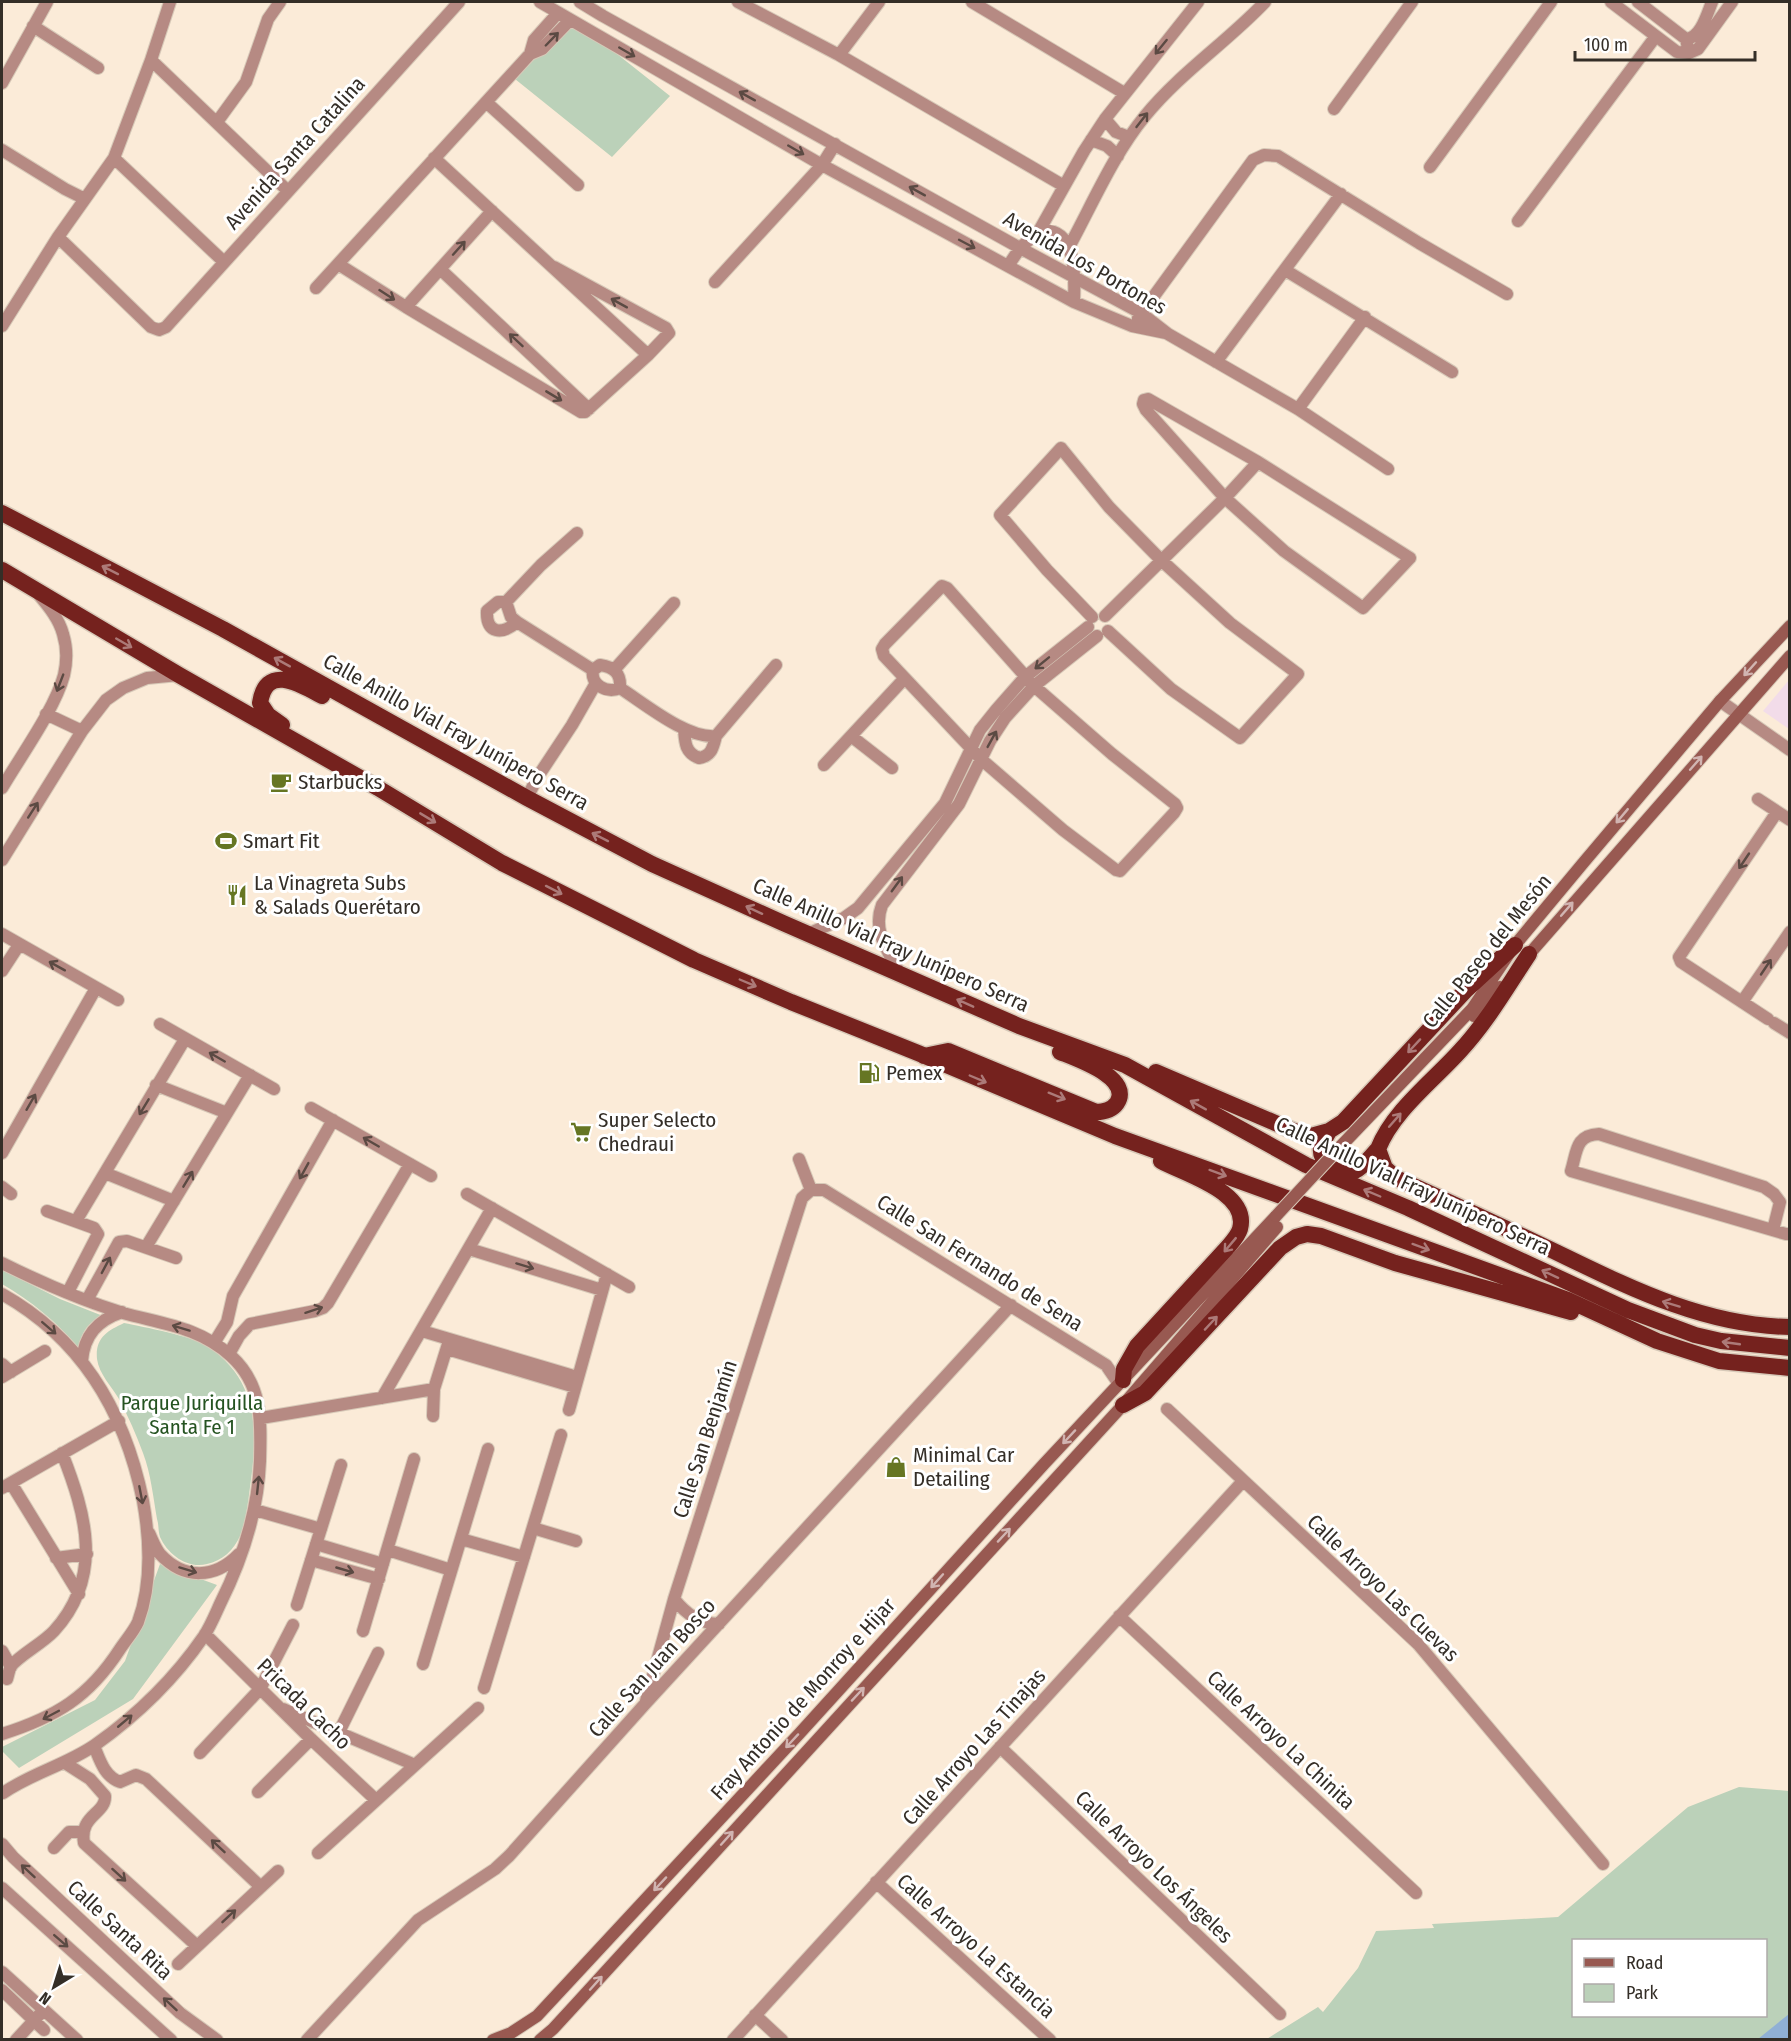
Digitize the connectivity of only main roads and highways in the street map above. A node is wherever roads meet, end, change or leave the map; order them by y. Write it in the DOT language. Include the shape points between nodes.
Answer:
graph roads {
  1 [pos="2,513"];
  2 [pos="2,570"];
  3 [pos="1790,626"];
  4 [pos="1790,656"];
  5 [pos="410,733"];
  6 [pos="378,788"];
  7 [pos="1522,950"];
  8 [pos="1019,1026"];
  9 [pos="924,1056"];
  10 [pos="1125,1065"];
  11 [pos="1329,1131"];
  12 [pos="1115,1136"];
  13 [pos="1378,1149"];
  14 [pos="1408,1208"];
  15 [pos="1279,1218"];
  16 [pos="1538,1244"];
  17 [pos="1788,1326"];
  18 [pos="1632,1329"];
  19 [pos="1790,1348"];
  20 [pos="1719,1361"];
  21 [pos="1790,1368"];
  22 [pos="1790,1378"];
  23 [pos="1124,1379"];
  24 [pos="1139,1385"];
  25 [pos="1123,1405"];
  26 [pos="818,1712"];
  27 [pos="831,1723"];
  28 [pos="562,1990"];
  29 [pos="576,2004"];
  30 [pos="512,2036"];
  31 [pos="493,2040"];
  32 [pos="540,2040"];
  5 -- 1 [label="highway, Calle Anillo Vial Fray Junípero Serra, one-way"];
  2 -- 6 [label="highway, Calle Anillo Vial Fray Junípero Serra, one-way"];
  3 -- 7 [label="main road, Calle Paseo del Mesón, one-way" via="1720,701"];
  7 -- 4 [label="main road, Calle Paseo del Mesón, one-way"];
  5 -- 6 [label="highway" via="383,729 305,687 281,679 264,688 260,703 268,715 335,755"];
  8 -- 5 [label="highway, Calle Anillo Vial Fray Junípero Serra, one-way" via="652,864"];
  6 -- 9 [label="highway, Calle Anillo Vial Fray Junípero Serra, one-way" via="502,863 694,960"];
  7 -- 11 [label="highway, one-way" via="1466,990 1343,1122"];
  13 -- 7 [label="highway, one-way" via="1391,1123 1462,1050 1487,1018"];
  7 -- 15 [label="main road, Calle Paseo del Mesón" via="1477,1013"];
  9 -- 8 [label="highway, one-way" via="948,1051 1096,1112 1105,1112 1116,1104 1120,1088 1105,1073 1043,1044"];
  8 -- 10 [label="highway, Calle Anillo Vial Fray Junípero Serra"];
  9 -- 12 [label="highway, Calle Anillo Vial Fray Junípero Serra, one-way"];
  10 -- 11 [label="highway" via="1162,1073 1294,1131 1311,1136"];
  14 -- 10 [label="highway, Calle Anillo Vial Fray Junípero Serra, one-way" via="1306,1165"];
  11 -- 13 [label="highway" via="1321,1147 1322,1156 1339,1172 1350,1173 1364,1165"];
  12 -- 18 [label="highway, Calle Anillo Vial Fray Junípero Serra, one-way" via="1568,1300"];
  12 -- 23 [label="highway, one-way" via="1221,1190 1236,1205 1241,1219 1232,1242 1137,1346 1124,1369"];
  13 -- 16 [label="highway" via="1384,1168 1396,1178"];
  14 -- 16 [label="highway"];
  19 -- 14 [label="highway, Calle Anillo Vial Fray Junípero Serra, one-way" via="1720,1341 1664,1324"];
  15 -- 23 [label="main road, Calle Paseo del Mesón"];
  15 -- 24 [label="main road, Calle Paseo del Mesón"];
  17 -- 16 [label="highway, one-way" via="1738,1323 1665,1302"];
  18 -- 20 [label="highway, Calle Anillo Vial Fray Junípero Serra"];
  25 -- 18 [label="highway, one-way" via="1145,1393 1280,1248 1307,1234 1395,1263"];
  20 -- 21 [label="highway, Calle Anillo Vial Fray Junípero Serra"];
  20 -- 22 [label="highway"];
  23 -- 26 [label="main road, Fray Antonio de Monroy e Hijar, one-way"];
  24 -- 25 [label="main road, Fray Antonio de Monroy e Hijar"];
  27 -- 25 [label="main road, Fray Antonio de Monroy e Hijar, one-way"];
  26 -- 27 [label="main road"];
  26 -- 28 [label="main road, Fray Antonio de Monroy e Hijar, one-way"];
  29 -- 27 [label="main road, Fray Antonio de Monroy e Hijar, one-way"];
  28 -- 29 [label="main road"];
  28 -- 30 [label="main road, Fray Antonio de Monroy e Hijar"];
  29 -- 32 [label="main road, Fray Antonio de Monroy e Hijar"];
  30 -- 31 [label="main road, Fray Antonio de Monroy e Hijar"];
}
